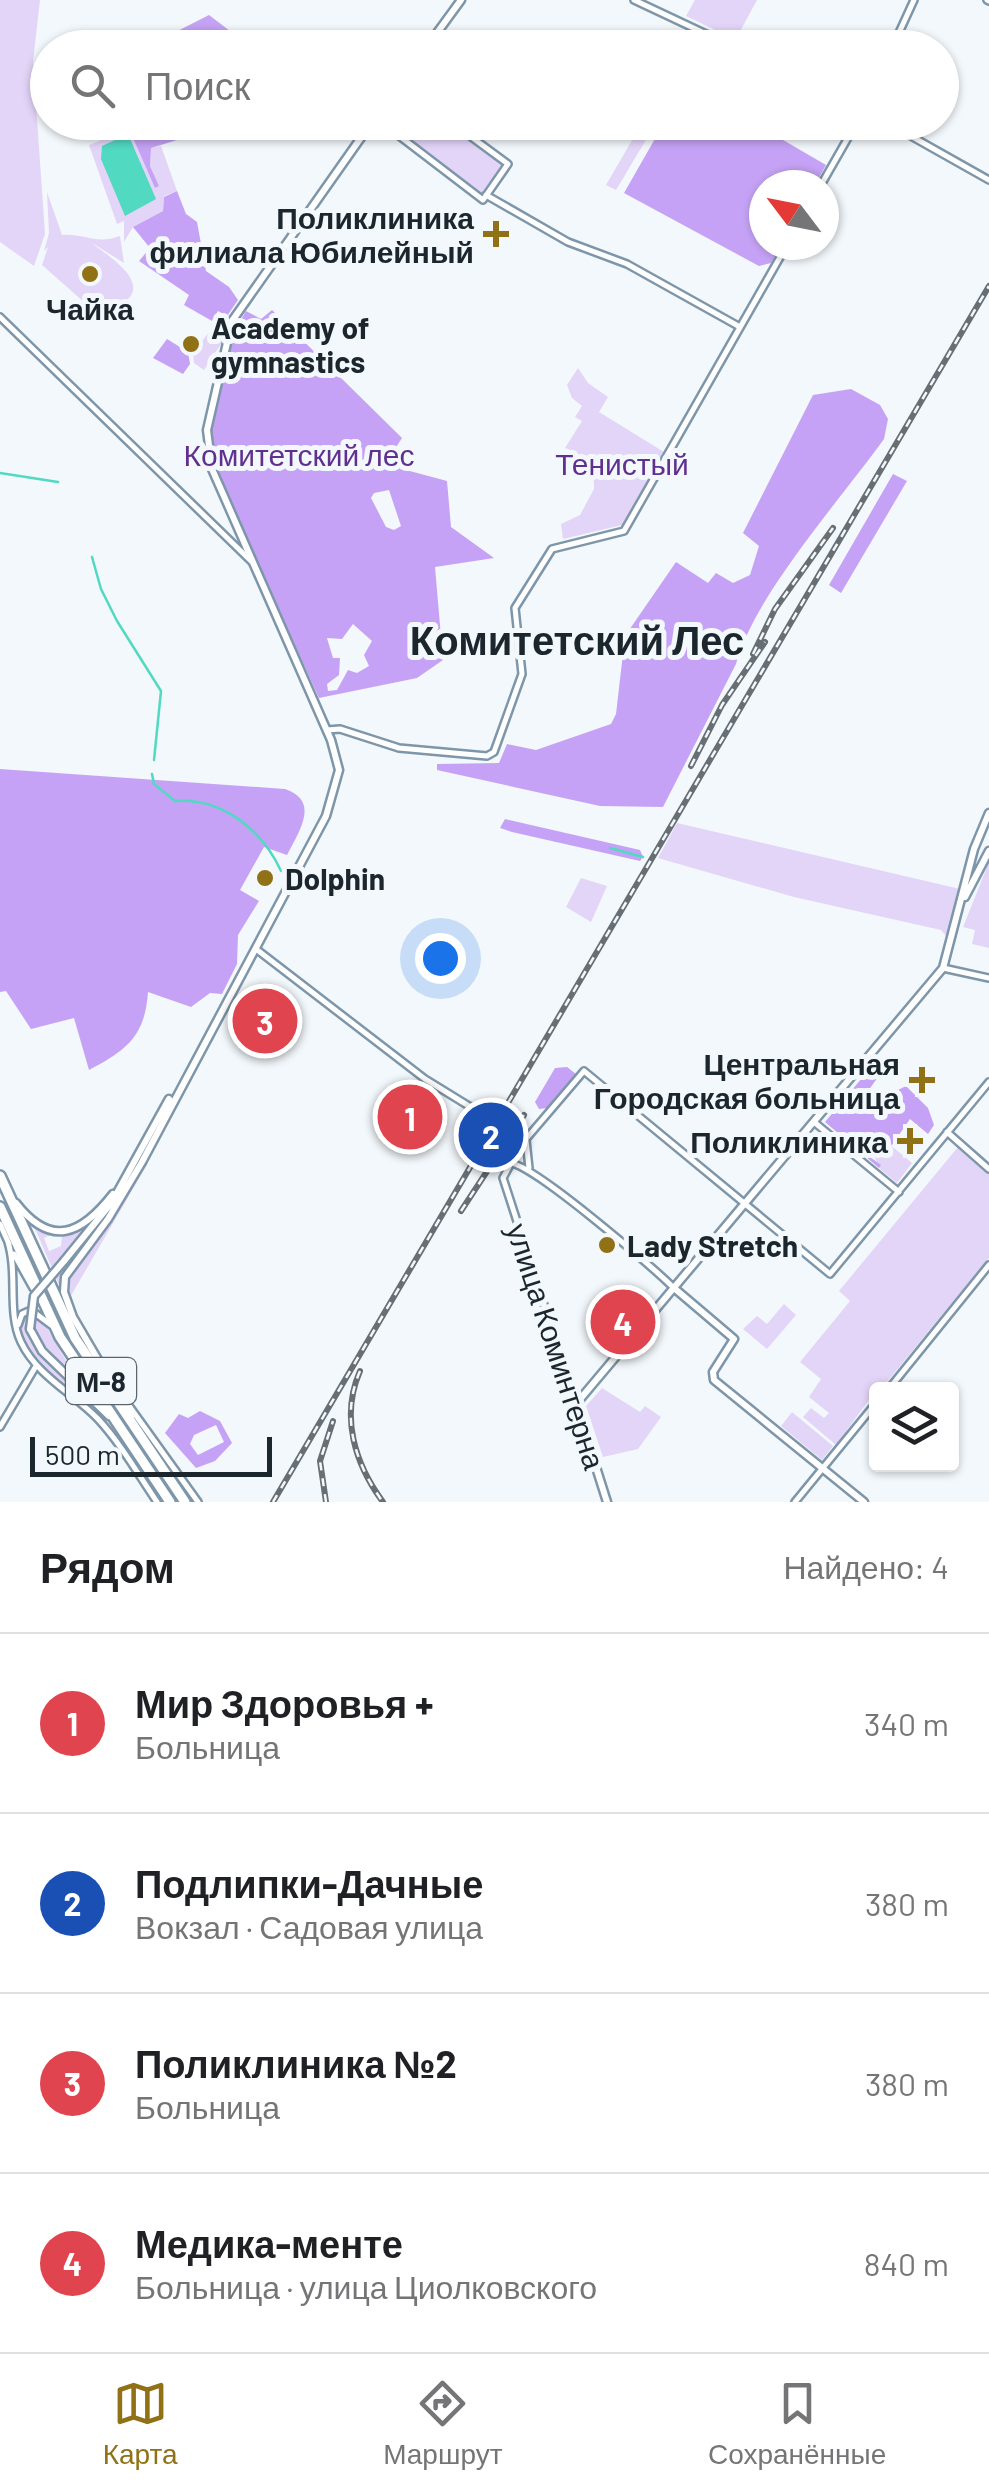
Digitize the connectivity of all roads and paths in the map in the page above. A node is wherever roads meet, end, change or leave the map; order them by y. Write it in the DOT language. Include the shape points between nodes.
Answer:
graph roads {
  1 [pos="460,0"];
  2 [pos="634,0"];
  3 [pos="914,0"];
  4 [pos="439,30"];
  5 [pos="698,30"];
  6 [pos="900,30"];
  7 [pos="359,140"];
  8 [pos="405,140"];
  9 [pos="475,140"];
  10 [pos="847,140"];
  11 [pos="918,140"];
  12 [pos="830,170"];
  13 [pos="989,180"];
  14 [pos="485,198"];
  15 [pos="778,260"];
  16 [pos="0,317"];
  17 [pos="740,327"];
  18 [pos="244,540"];
  19 [pos="237,547"];
  20 [pos="253,563"];
  21 [pos="327,730"];
  22 [pos="989,813"];
  23 [pos="974,849"];
  24 [pos="989,851"];
  25 [pos="969,868"];
  26 [pos="980,868"];
  27 [pos="964,898"];
  28 [pos="254,947"];
  29 [pos="943,968"];
  30 [pos="989,978"];
  31 [pos="190,1066"];
  32 [pos="989,1082"];
  33 [pos="478,1111"];
  34 [pos="814,1122"];
  35 [pos="947,1132"];
  36 [pos="522,1148"];
  37 [pos="509,1163"];
  38 [pos="133,1165"];
  39 [pos="989,1169"];
  40 [pos="534,1174"];
  41 [pos="0,1177"];
  42 [pos="899,1192"];
  43 [pos="744,1205"];
  44 [pos="0,1206"];
  45 [pos="0,1224"];
  46 [pos="27,1238"];
  47 [pos="8,1242"];
  48 [pos="989,1265"];
  49 [pos="674,1288"];
  50 [pos="38,1296"];
  51 [pos="73,1317"];
  52 [pos="18,1333"];
  53 [pos="60,1337"];
  54 [pos="36,1366"];
  55 [pos="51,1378"];
  56 [pos="26,1382"];
  57 [pos="894,1382"];
  58 [pos="119,1392"];
  59 [pos="576,1404"];
  60 [pos="869,1412"];
  61 [pos="110,1418"];
  62 [pos="0,1427"];
  63 [pos="151,1452"];
  64 [pos="822,1468"];
  65 [pos="157,1502"];
  66 [pos="170,1502"];
  67 [pos="185,1502"];
  68 [pos="198,1502"];
  69 [pos="607,1502"];
  70 [pos="796,1502"];
  71 [pos="864,1502"];
  1 -- 4 [label="main road"];
  2 -- 5 [label="street"];
  3 -- 6 [label="street"];
  7 -- 18 [label="main road" via="226,337 206,445"];
  8 -- 14 [label="street"];
  9 -- 14 [label="street" via="508,164"];
  10 -- 12 [label="street"];
  11 -- 13 [label="street"];
  14 -- 17 [label="street" via="627,264"];
  15 -- 17 [label="street"];
  16 -- 19 [label="street"];
  17 -- 21 [label="street" via="624,531 552,549 515,608 521,682 492,754 399,748"];
  18 -- 19 [label="street"];
  18 -- 20 [label="main road"];
  19 -- 20 [label="street"];
  20 -- 21 [label="main road"];
  21 -- 28 [label="main road" via="338,762 334,798"];
  22 -- 23 [label="main road"];
  23 -- 24 [label="street"];
  23 -- 25 [label="main road"];
  24 -- 26 [label="main road"];
  25 -- 26 [label="street"];
  25 -- 27 [label="main road"];
  26 -- 27 [label="main road"];
  27 -- 29 [label="main road"];
  28 -- 31 [label="main road"];
  28 -- 33 [label="street" via="425,1079"];
  29 -- 30 [label="street"];
  29 -- 34 [label="main road"];
  31 -- 38 [label="main road"];
  31 -- 51 [label="main road" via="125,1190 66,1273"];
  32 -- 35 [label="street"];
  34 -- 42 [label="street"];
  34 -- 43 [label="main road"];
  35 -- 39 [label="street"];
  35 -- 42 [label="street"];
  36 -- 37 [label="street"];
  36 -- 40 [label="street"];
  36 -- 43 [label="street" via="584,1071"];
  37 -- 40 [label="street"];
  37 -- 59 [label="street, улица Коминтерна" via="506,1190"];
  38 -- 41 [label="main road" via="98,1212 66,1232 34,1224"];
  38 -- 61 [label="main road, bridge" via="101,1219 34,1296 30,1329 42,1351"];
  40 -- 49 [label="street"];
  41 -- 46 [label="highway, М-8"];
  42 -- 43 [label="street" via="830,1274"];
  43 -- 49 [label="main road"];
  44 -- 50 [label="highway, М-8"];
  45 -- 47 [label="street"];
  46 -- 51 [label="street"];
  46 -- 63 [label="highway, М-8" via="75,1338"];
  47 -- 50 [label="street"];
  47 -- 52 [label="street"];
  48 -- 57 [label="street"];
  49 -- 59 [label="main road"];
  49 -- 64 [label="main road" via="734,1344 712,1376"];
  50 -- 53 [label="highway, М-8"];
  51 -- 58 [label="main road"];
  52 -- 53 [label="street" via="20,1318 31,1310"];
  52 -- 54 [label="street"];
  53 -- 61 [label="highway, М-8"];
  54 -- 55 [label="street"];
  54 -- 56 [label="street"];
  55 -- 56 [label="street" via="37,1374"];
  55 -- 65 [label="street" via="106,1429"];
  56 -- 62 [label="street"];
  58 -- 63 [label="main road"];
  58 -- 68 [label="street"];
  59 -- 69 [label="main road, улица Коминтерна"];
  60 -- 64 [label="street"];
  61 -- 66 [label="highway, М-8"];
  63 -- 67 [label="highway, М-8"];
  64 -- 70 [label="street"];
  64 -- 71 [label="main road"];
}
